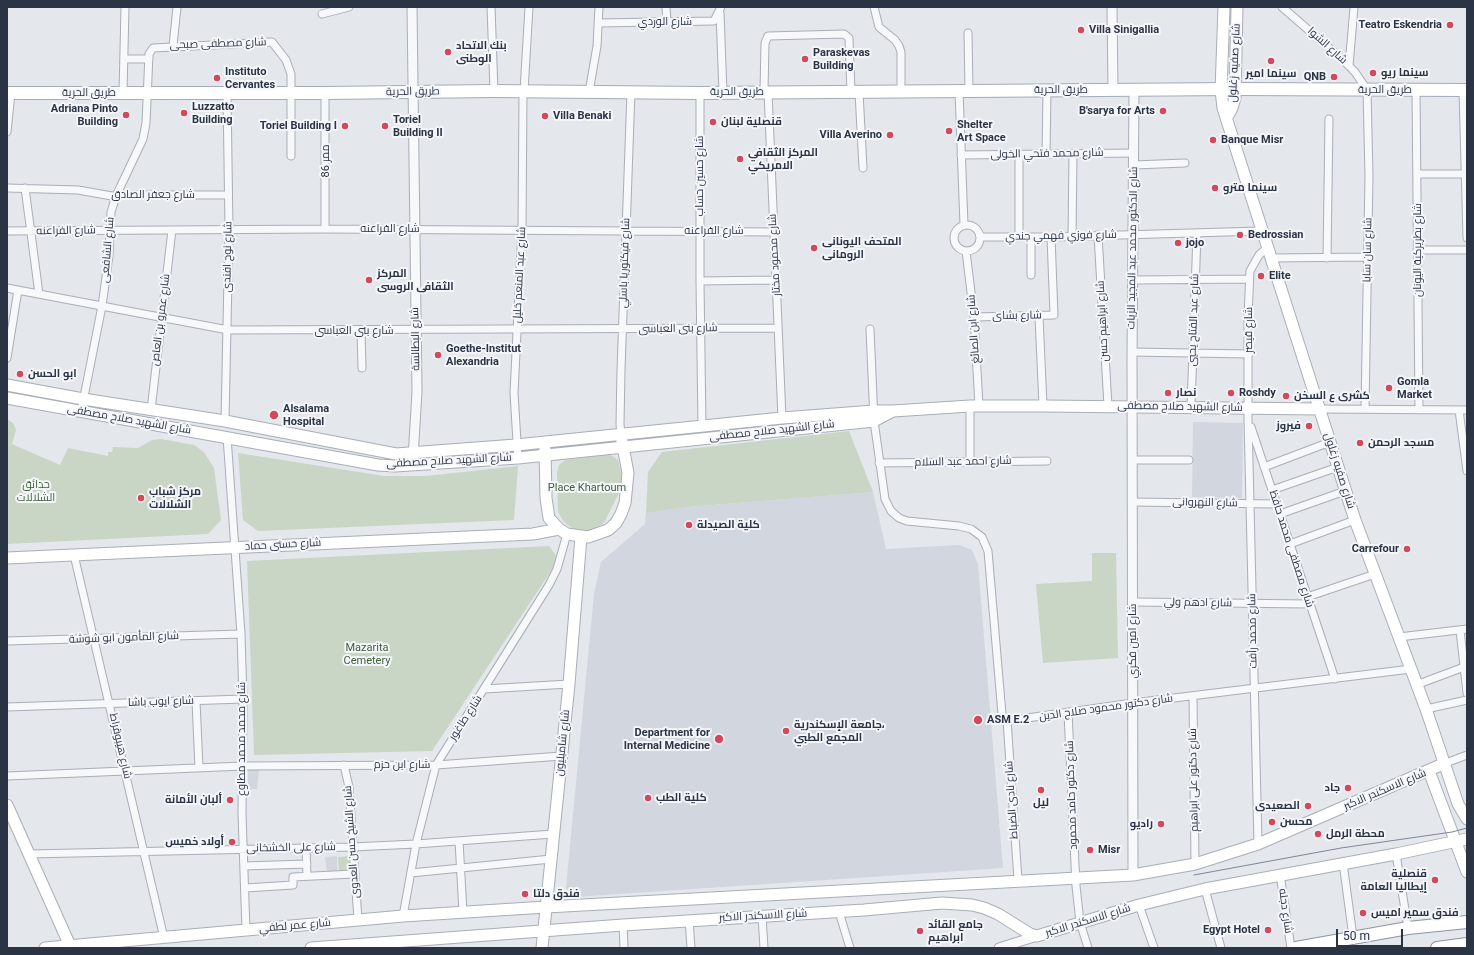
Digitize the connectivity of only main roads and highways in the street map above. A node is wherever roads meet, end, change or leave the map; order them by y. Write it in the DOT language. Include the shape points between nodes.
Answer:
graph roads {
  1 [pos="1224,7"];
  2 [pos="1237,7"];
  3 [pos="1235,89"];
  4 [pos="1221,90"];
  5 [pos="1465,90"];
  6 [pos="9,93"];
  7 [pos="1227,117"];
  8 [pos="7,385"];
  9 [pos="7,398"];
  10 [pos="1320,409"];
  11 [pos="874,416"];
  12 [pos="225,421"];
  13 [pos="621,435"];
  14 [pos="227,437"];
  15 [pos="544,442"];
  16 [pos="623,446"];
  17 [pos="545,455"];
  18 [pos="563,531"];
  19 [pos="581,538"];
  20 [pos="7,558"];
  21 [pos="1443,764"];
  22 [pos="1429,771"];
  23 [pos="7,805"];
  24 [pos="1467,820"];
  25 [pos="1450,829"];
  26 [pos="1467,839"];
  27 [pos="1456,843"];
  28 [pos="1466,867"];
  29 [pos="546,906"];
  30 [pos="1467,922"];
  31 [pos="544,931"];
  32 [pos="1467,944"];
  33 [pos="70,946"];
  34 [pos="372,946"];
  35 [pos="335,947"];
  36 [pos="45,948"];
  37 [pos="311,948"];
  38 [pos="542,948"];
  39 [pos="1296,948"];
  40 [pos="1437,948"];
  1 -- 4 [label="main road, شارع صفيه زغلول"];
  2 -- 3 [label="main road, شارع صفيه زغلول"];
  3 -- 4 [label="main road, طريق الحرية"];
  3 -- 5 [label="main road, طريق الحرية"];
  3 -- 7 [label="main road, شارع صفيه زغلول" via="1232,108"];
  4 -- 6 [label="main road, طريق الحرية"];
  4 -- 7 [label="main road, شارع صفيه زغلول"];
  7 -- 10 [label="main road, شارع صفيه زغلول" via="1261,231"];
  8 -- 12 [label="main road, شارع الشهيد صلاح مصطفى"];
  9 -- 14 [label="main road, شارع الشهيد صلاح مصطفى"];
  10 -- 11 [label="main road, شارع الشهيد صلاح مصطفى" via="1248,414 1191,407 974,406 893,411"];
  10 -- 21 [label="main road, شارع صفيه زغلول" via="1355,520 1426,709"];
  11 -- 13 [label="main road, شارع الشهيد صلاح مصطفى" via="782,418"];
  11 -- 16 [label="main road, شارع الشهيد صلاح مصطفى"];
  12 -- 14 [label="main road"];
  12 -- 15 [label="main road, شارع الشهيد صلاح مصطفى" via="379,452 413,454"];
  13 -- 15 [label="main road, شارع الشهيد صلاح مصطفى"];
  13 -- 16 [label="main road"];
  14 -- 17 [label="main road, شارع الشهيد صلاح مصطفى" via="378,465 413,466"];
  15 -- 17 [label="main road"];
  16 -- 17 [label="main road, شارع الشهيد صلاح مصطفى"];
  16 -- 19 [label="main road" via="628,473 625,503 621,514 608,530 595,536"];
  17 -- 18 [label="main road" via="547,511 549,518"];
  18 -- 19 [label="main road"];
  18 -- 20 [label="main road, شارع حسنى حماد"];
  19 -- 29 [label="main road, شارع شامبليون" via="570,684"];
  21 -- 22 [label="main road, شارع الاسكندر الاكبر"];
  21 -- 24 [label="main road, شارع صفيه زغلول"];
  22 -- 25 [label="main road"];
  22 -- 29 [label="main road, شارع الاسكندر الاكبر" via="1258,844 1195,864 1133,875"];
  23 -- 33 [label="main road"];
  24 -- 25 [label="main road"];
  25 -- 27 [label="main road"];
  26 -- 27 [label="main road, شارع الاسكندر الاكبر"];
  27 -- 28 [label="main road"];
  27 -- 31 [label="main road, شارع الاسكندر الاكبر" via="1205,889 1139,905 1037,936 998,914 972,905 942,903"];
  29 -- 31 [label="main road, شارع شامبليون"];
  29 -- 33 [label="main road, شارع عمر لطفي" via="403,916"];
  30 -- 39 [label="main road" via="1408,928"];
  31 -- 34 [label="main road"];
  31 -- 38 [label="main road, شارع شامبليون"];
  32 -- 40 [label="main road"];
  33 -- 36 [label="main road, شارع عمر لطفي"];
  34 -- 35 [label="main road"];
  35 -- 37 [label="main road"];
}
